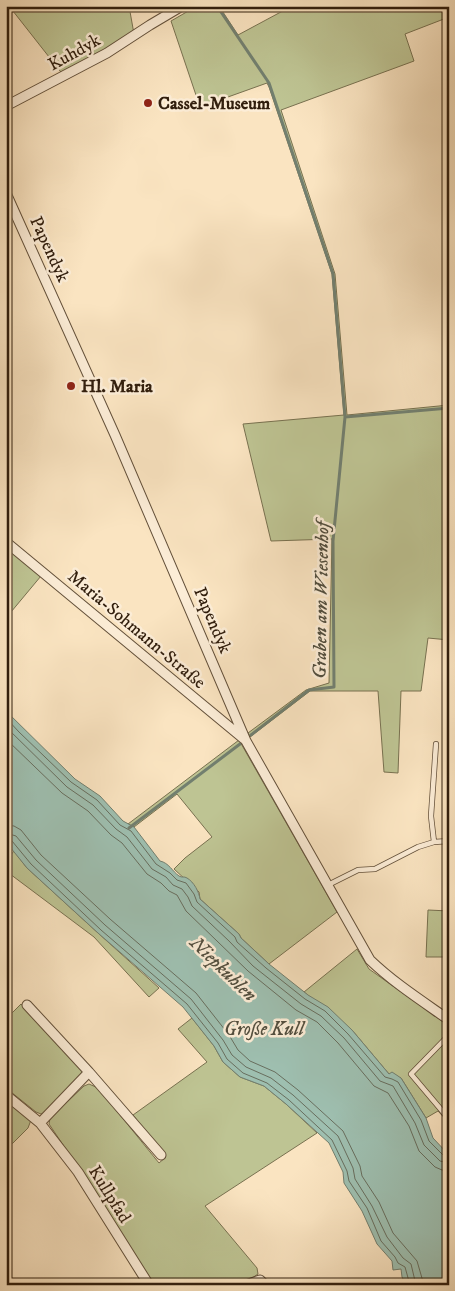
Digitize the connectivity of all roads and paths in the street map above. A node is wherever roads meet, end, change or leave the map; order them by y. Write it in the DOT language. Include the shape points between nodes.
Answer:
graph roads {
  1 [pos="182,6"];
  2 [pos="6,106"];
  3 [pos="6,193"];
  4 [pos="6,542"];
  5 [pos="246,740"];
  6 [pos="436,744"];
  7 [pos="449,841"];
  8 [pos="434,842"];
  9 [pos="327,885"];
  10 [pos="26,1006"];
  11 [pos="449,1020"];
  12 [pos="449,1035"];
  13 [pos="89,1072"];
  14 [pos="6,1095"];
  15 [pos="449,1120"];
  16 [pos="40,1123"];
  17 [pos="161,1155"];
  18 [pos="149,1285"];
  19 [pos="246,1285"];
  20 [pos="265,1285"];
  1 -- 2 [label="street, Kuhdyk" via="107,53"];
  3 -- 5 [label="street, Papendyk" via="115,435"];
  4 -- 5 [label="street, Maria-Sohmann-Straße"];
  5 -- 9 [label="street, Papendyk"];
  6 -- 8 [label="lane" via="431,816"];
  7 -- 8 [label="lane"];
  8 -- 9 [label="lane" via="375,869 358,870"];
  9 -- 11 [label="street, Papendyk" via="370,960"];
  10 -- 13 [label="street"];
  12 -- 15 [label="lane" via="411,1074"];
  13 -- 16 [label="street"];
  13 -- 17 [label="street"];
  14 -- 16 [label="street, Kullpfad"];
  16 -- 18 [label="street, Kullpfad" via="78,1172"];
  19 -- 20 [label="street" via="260,1280"];
}
